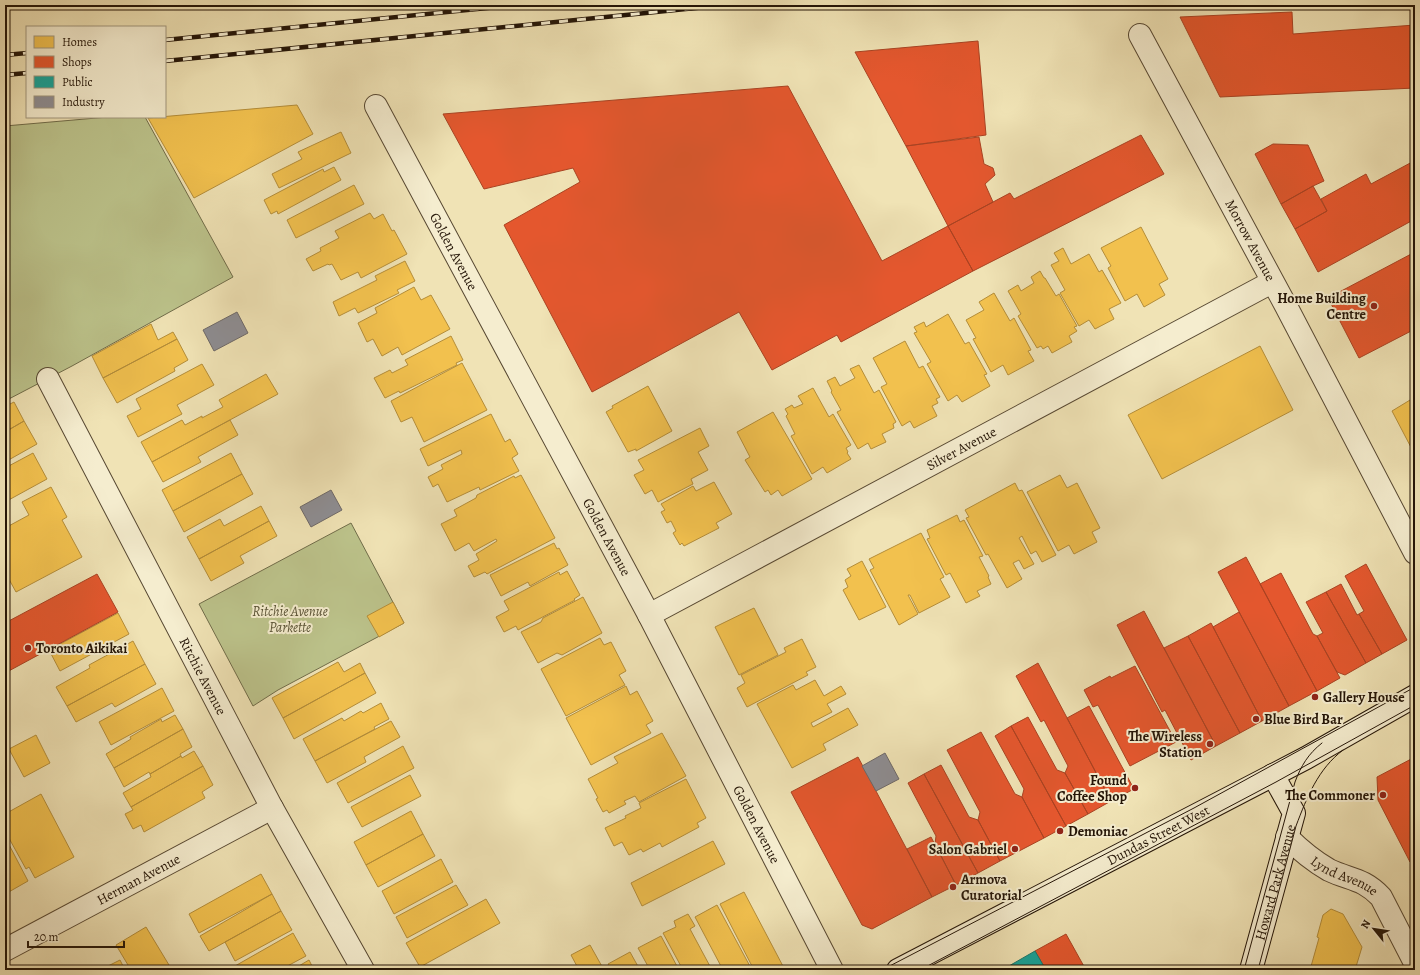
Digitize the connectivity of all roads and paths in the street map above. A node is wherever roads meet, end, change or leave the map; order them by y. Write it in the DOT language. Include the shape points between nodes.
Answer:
graph roads {
  1 [pos="1140,35"];
  2 [pos="376,106"];
  3 [pos="1272,282"];
  4 [pos="48,379"];
  5 [pos="1415,553"];
  6 [pos="649,615"];
  7 [pos="1415,696"];
  8 [pos="1273,775"];
  9 [pos="272,808"];
  10 [pos="1288,837"];
  11 [pos="5,950"];
  12 [pos="1415,963"];
  13 [pos="363,970"];
  14 [pos="832,970"];
  15 [pos="898,970"];
  16 [pos="1251,970"];
  1 -- 3 [label="street, Morrow Avenue"];
  2 -- 6 [label="street, Golden Avenue"];
  3 -- 5 [label="street, Morrow Avenue"];
  3 -- 6 [label="street, Silver Avenue"];
  4 -- 9 [label="street, Ritchie Avenue"];
  6 -- 14 [label="street, Golden Avenue"];
  7 -- 8 [label="street, Dundas Street West"];
  8 -- 10 [label="street, Howard Park Avenue" via="1294,813"];
  8 -- 15 [label="street, Dundas Street West"];
  9 -- 11 [label="street, Herman Avenue"];
  9 -- 13 [label="street, Ritchie Avenue"];
  10 -- 12 [label="street, Lynd Avenue" via="1330,870 1373,888 1381,897"];
  10 -- 16 [label="street, Howard Park Avenue"];
}
